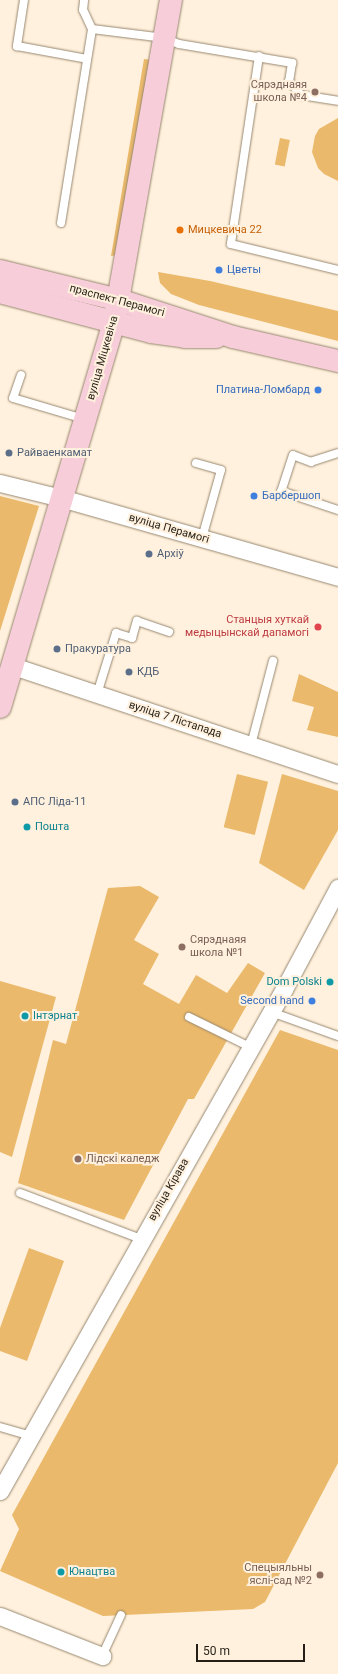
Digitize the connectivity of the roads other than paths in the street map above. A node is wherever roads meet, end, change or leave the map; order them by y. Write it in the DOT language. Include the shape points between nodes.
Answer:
graph roads {
  1 [pos="24,0"];
  2 [pos="84,0"];
  3 [pos="171,0"];
  4 [pos="92,29"];
  5 [pos="164,38"];
  6 [pos="259,56"];
  7 [pos="87,59"];
  8 [pos="338,101"];
  9 [pos="61,223"];
  10 [pos="338,270"];
  11 [pos="0,271"];
  12 [pos="0,292"];
  13 [pos="119,300"];
  14 [pos="114,323"];
  15 [pos="233,337"];
  16 [pos="338,362"];
  17 [pos="21,375"];
  18 [pos="85,419"];
  19 [pos="338,453"];
  20 [pos="196,463"];
  21 [pos="0,483"];
  22 [pos="61,498"];
  23 [pos="338,510"];
  24 [pos="202,538"];
  25 [pos="338,576"];
  26 [pos="169,632"];
  27 [pos="273,661"];
  28 [pos="13,666"];
  29 [pos="97,694"];
  30 [pos="0,707"];
  31 [pos="251,745"];
  32 [pos="338,774"];
  33 [pos="338,888"];
  34 [pos="271,1012"];
  35 [pos="189,1016"];
  36 [pos="338,1036"];
  37 [pos="250,1047"];
  38 [pos="20,1193"];
  39 [pos="141,1239"];
  40 [pos="0,1427"];
  41 [pos="31,1436"];
  42 [pos="0,1491"];
  43 [pos="121,1615"];
  44 [pos="0,1616"];
  45 [pos="102,1656"];
  1 -- 7 [label="lane" via="17,46"];
  2 -- 4 [label="lane" via="83,10"];
  3 -- 5 [label="main road, вуліца Міцкевіча"];
  4 -- 5 [label="lane"];
  4 -- 7 [label="lane"];
  5 -- 6 [label="lane" via="179,44"];
  5 -- 13 [label="main road, вуліца Міцкевіча"];
  6 -- 8 [label="lane" via="292,63 289,82 301,95"];
  6 -- 10 [label="lane" via="231,244"];
  7 -- 9 [label="lane"];
  11 -- 13 [label="main road, праспект Перамогі"];
  12 -- 14 [label="main road, праспект Перамогі"];
  13 -- 14 [label="main road, вуліца Міцкевіча"];
  13 -- 15 [label="main road, праспект Перамогі"];
  14 -- 15 [label="main road, праспект Перамогі" via="185,337"];
  14 -- 18 [label="main road, вуліца Міцкевіча"];
  15 -- 16 [label="main road, праспект Перамогі"];
  17 -- 18 [label="lane" via="13,398"];
  18 -- 22 [label="main road, вуліца Міцкевіча"];
  19 -- 23 [label="lane" via="311,462 293,455 281,491"];
  20 -- 24 [label="lane" via="221,470"];
  21 -- 22 [label="street, вуліца Перамогі"];
  22 -- 24 [label="street, вуліца Перамогі"];
  22 -- 28 [label="main road, вуліца Міцкевіча"];
  24 -- 25 [label="street, вуліца Перамогі"];
  26 -- 29 [label="lane" via="137,622 132,638 116,634"];
  27 -- 31 [label="lane"];
  28 -- 29 [label="street, вуліца 7 Лістапада"];
  28 -- 30 [label="main road, вуліца Міцкевіча"];
  29 -- 31 [label="street, вуліца 7 Лістапада"];
  31 -- 32 [label="street, вуліца 7 Лістапада"];
  33 -- 34 [label="street, вуліца Кірава"];
  34 -- 36 [label="lane"];
  34 -- 37 [label="street, вуліца Кірава"];
  35 -- 37 [label="lane"];
  37 -- 39 [label="street, вуліца Кірава"];
  38 -- 39 [label="lane"];
  39 -- 41 [label="street, вуліца Кірава"];
  40 -- 41 [label="lane"];
  41 -- 42 [label="street, вуліца Кірава"];
  43 -- 45 [label="lane"];
  44 -- 45 [label="street"];
}
